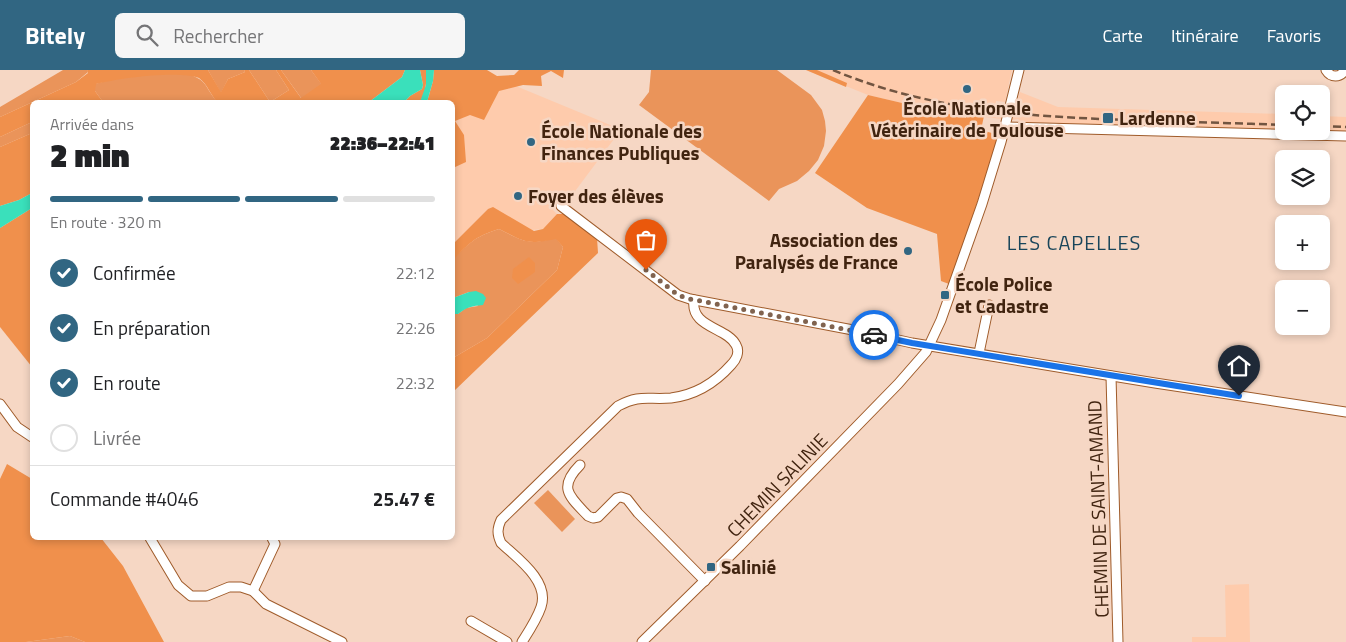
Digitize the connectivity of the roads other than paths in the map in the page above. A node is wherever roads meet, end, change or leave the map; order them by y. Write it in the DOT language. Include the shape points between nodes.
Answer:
graph roads {
  1 [pos="1019,70"];
  2 [pos="1326,70"];
  3 [pos="1345,70"];
  4 [pos="1006,127"];
  5 [pos="1346,136"];
  6 [pos="561,206"];
  7 [pos="694,300"];
  8 [pos="989,305"];
  9 [pos="929,345"];
  10 [pos="979,353"];
  11 [pos="1111,376"];
  12 [pos="0,404"];
  13 [pos="1346,412"];
  14 [pos="30,436"];
  15 [pos="580,465"];
  16 [pos="151,540"];
  17 [pos="273,540"];
  18 [pos="705,581"];
  19 [pos="253,591"];
  20 [pos="471,621"];
  21 [pos="342,642"];
  22 [pos="507,642"];
  23 [pos="522,642"];
  24 [pos="642,642"];
  25 [pos="1118,642"];
  1 -- 4 [label="street, CHEMIN SALINIE"];
  2 -- 3 [label="street" via="1336,76"];
  4 -- 5 [label="street"];
  4 -- 9 [label="street, CHEMIN SALINIE" via="942,320"];
  6 -- 7 [label="street" via="678,295"];
  7 -- 9 [label="street"];
  7 -- 23 [label="street" via="695,314 736,345 738,353 732,364 710,384 693,392 669,398 644,397 618,406 498,526 501,543 536,578 541,590 542,604"];
  8 -- 10 [label="street"];
  9 -- 10 [label="street"];
  9 -- 18 [label="street, CHEMIN SALINIE" via="903,378"];
  10 -- 11 [label="street"];
  11 -- 13 [label="street"];
  11 -- 25 [label="street, CHEMIN DE SAINT-AMAND"];
  12 -- 14 [label="street" via="17,427"];
  15 -- 18 [label="street" via="570,474 568,493 588,516 598,517 617,498 627,499"];
  16 -- 19 [label="street" via="178,585 191,596 207,596 229,587"];
  17 -- 19 [label="street" via="275,544"];
  18 -- 24 [label="street, CHEMIN SALINIE"];
  19 -- 21 [label="street" via="266,604"];
  20 -- 22 [label="street"];
}
